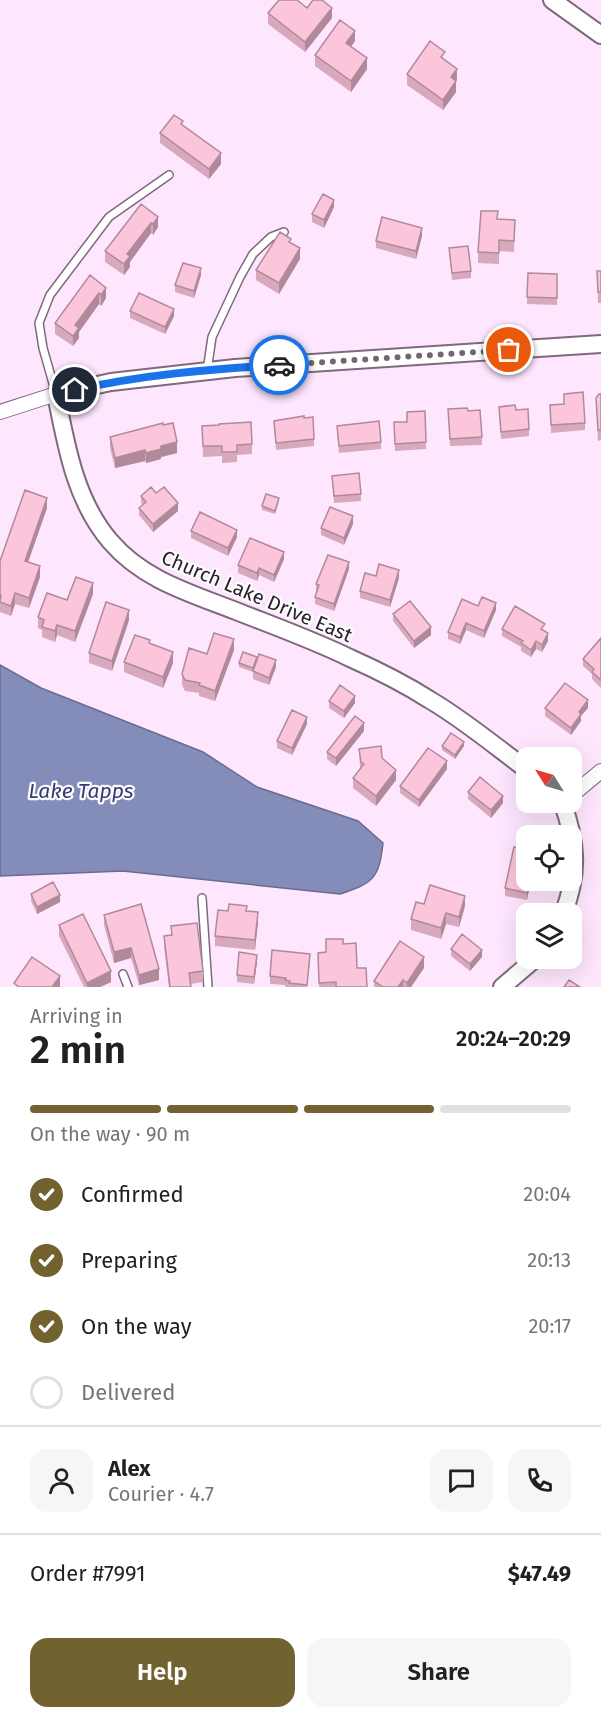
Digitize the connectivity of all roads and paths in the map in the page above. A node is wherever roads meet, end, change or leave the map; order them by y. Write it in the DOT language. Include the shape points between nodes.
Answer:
graph roads {
  1 [pos="552,0"];
  2 [pos="601,35"];
  3 [pos="169,175"];
  4 [pos="284,232"];
  5 [pos="601,345"];
  6 [pos="207,371"];
  7 [pos="56,394"];
  8 [pos="0,412"];
  9 [pos="516,762"];
  10 [pos="601,771"];
  11 [pos="582,787"];
  12 [pos="565,813"];
  13 [pos="202,898"];
  14 [pos="566,903"];
  15 [pos="523,969"];
  16 [pos="123,974"];
  17 [pos="128,987"];
  18 [pos="208,987"];
  19 [pos="502,987"];
  1 -- 2 [label="street"];
  3 -- 7 [label="lane" via="110,217 50,295 39,323"];
  4 -- 6 [label="lane" via="271,237 253,254 240,277 212,337"];
  5 -- 6 [label="street"];
  6 -- 7 [label="street" via="111,382"];
  7 -- 8 [label="street"];
  7 -- 9 [label="street, Church Lake Drive East" via="85,505 109,541 133,564 162,582 349,657 401,683"];
  10 -- 11 [label="street"];
  12 -- 14 [label="street" via="575,859"];
  13 -- 18 [label="lane"];
  15 -- 19 [label="street"];
  16 -- 17 [label="lane"];
}
